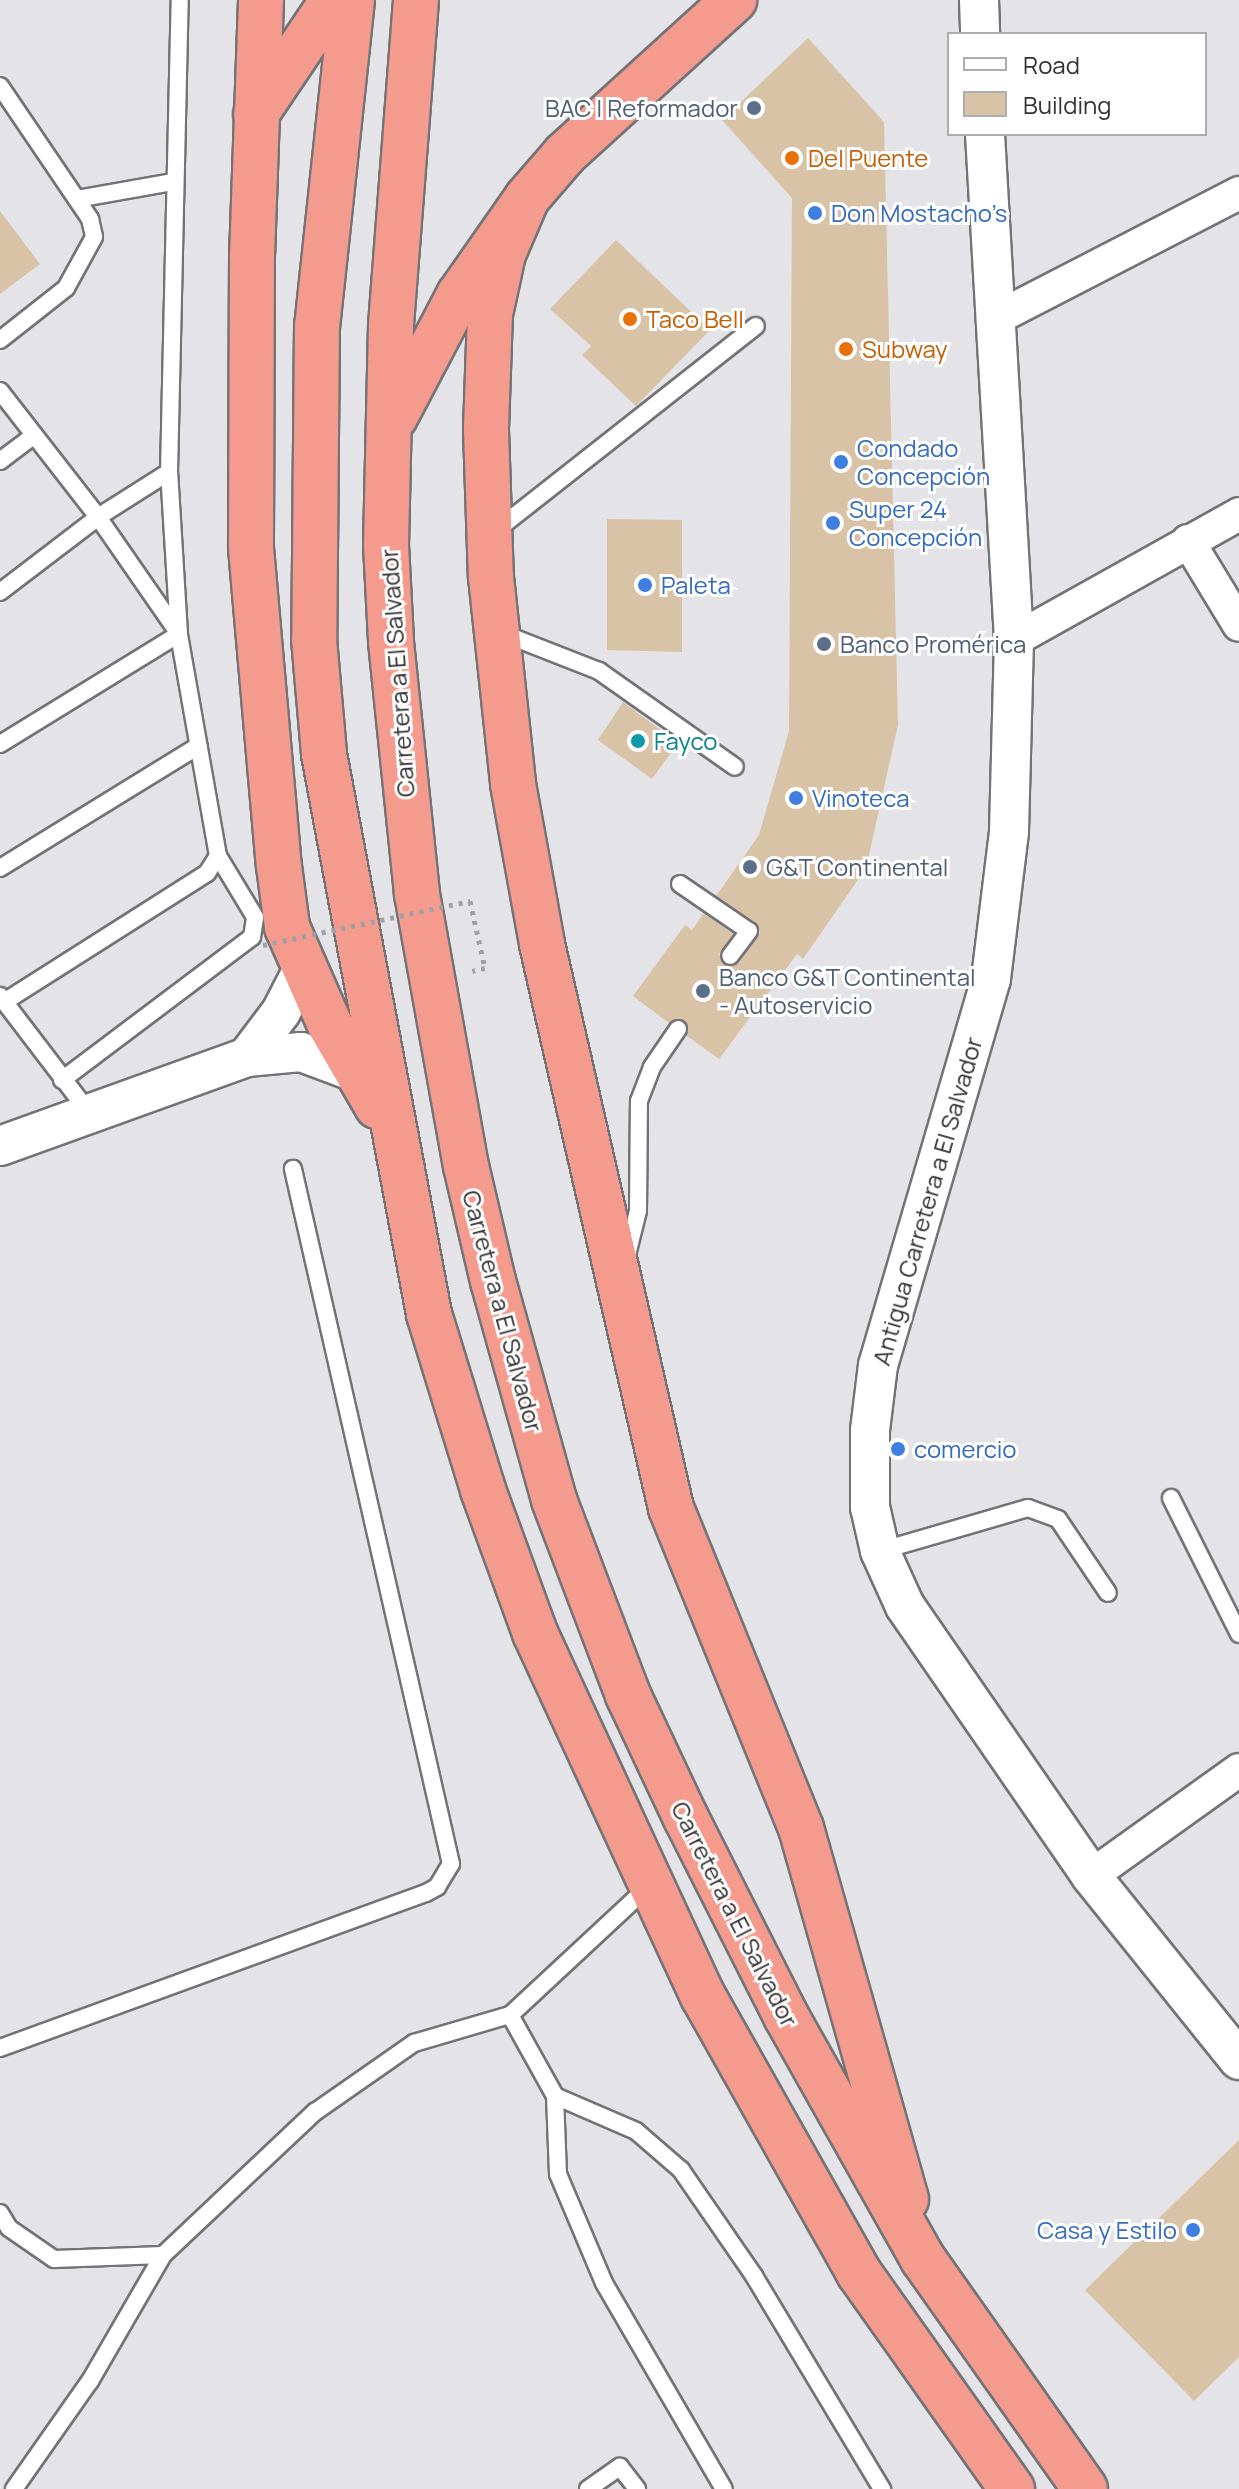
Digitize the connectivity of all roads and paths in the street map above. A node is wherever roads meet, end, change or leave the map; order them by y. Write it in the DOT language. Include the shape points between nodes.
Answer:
graph roads {
  1 [pos="180,0"];
  2 [pos="261,0"];
  3 [pos="333,0"];
  4 [pos="352,0"];
  5 [pos="416,0"];
  6 [pos="734,0"];
  7 [pos="979,0"];
  8 [pos="980,32"];
  9 [pos="0,86"];
  10 [pos="255,116"];
  11 [pos="985,136"];
  12 [pos="172,182"];
  13 [pos="1239,193"];
  14 [pos="527,198"];
  15 [pos="77,199"];
  16 [pos="993,320"];
  17 [pos="756,326"];
  18 [pos="0,340"];
  19 [pos="0,391"];
  20 [pos="388,434"];
  21 [pos="32,437"];
  22 [pos="0,461"];
  23 [pos="169,472"];
  24 [pos="1239,514"];
  25 [pos="98,517"];
  26 [pos="490,536"];
  27 [pos="1188,541"];
  28 [pos="0,592"];
  29 [pos="1239,625"];
  30 [pos="497,631"];
  31 [pos="179,634"];
  32 [pos="1014,640"];
  33 [pos="0,744"];
  34 [pos="198,746"];
  35 [pos="735,767"];
  36 [pos="218,856"];
  37 [pos="0,868"];
  38 [pos="680,884"];
  39 [pos="263,945"];
  40 [pos="730,956"];
  41 [pos="305,965"];
  42 [pos="485,968"];
  43 [pos="2,999"];
  44 [pos="678,1029"];
  45 [pos="247,1057"];
  46 [pos="360,1074"];
  47 [pos="62,1080"];
  48 [pos="92,1116"];
  49 [pos="395,1138"];
  50 [pos="0,1146"];
  51 [pos="293,1169"];
  52 [pos="619,1284"];
  53 [pos="1171,1498"];
  54 [pos="880,1551"];
  55 [pos="1108,1593"];
  56 [pos="1239,1634"];
  57 [pos="1239,1770"];
  58 [pos="1091,1876"];
  59 [pos="651,1883"];
  60 [pos="510,2015"];
  61 [pos="1233,2039"];
  62 [pos="0,2048"];
  63 [pos="555,2096"];
  64 [pos="0,2213"];
  65 [pos="163,2255"];
  66 [pos="923,2259"];
  67 [pos="14,2489"];
  68 [pos="588,2489"];
  69 [pos="637,2489"];
  70 [pos="724,2489"];
  71 [pos="882,2489"];
  72 [pos="1012,2489"];
  73 [pos="1085,2489"];
  1 -- 12 [label="lane"];
  2 -- 10 [label="highway"];
  3 -- 10 [label="highway"];
  4 -- 49 [label="highway" via="317,325 314,639 324,754"];
  5 -- 20 [label="highway, Carretera a El Salvador" via="398,198"];
  6 -- 14 [label="highway" via="565,154"];
  7 -- 8 [label="street"];
  9 -- 15 [label="lane"];
  10 -- 41 [label="highway" via="251,548 280,878 287,927"];
  11 -- 16 [label="street, Antigua Carretera a El Salvador"];
  12 -- 15 [label="lane"];
  12 -- 23 [label="lane"];
  13 -- 16 [label="street"];
  14 -- 20 [label="highway" via="459,295"];
  14 -- 26 [label="highway" via="503,254 490,314 485,379"];
  15 -- 18 [label="lane" via="90,219 90,250 66,288"];
  16 -- 32 [label="street, Antigua Carretera a El Salvador"];
  17 -- 26 [label="lane"];
  19 -- 21 [label="lane"];
  20 -- 66 [label="highway, Carretera a El Salvador" via="391,642 417,894 466,1166 554,1500 628,1695 686,1818 786,2016"];
  21 -- 22 [label="lane"];
  21 -- 25 [label="lane"];
  23 -- 25 [label="lane"];
  23 -- 31 [label="lane"];
  24 -- 27 [label="street"];
  25 -- 28 [label="lane"];
  25 -- 31 [label="lane"];
  26 -- 30 [label="highway"];
  27 -- 29 [label="street"];
  27 -- 32 [label="street"];
  30 -- 35 [label="lane" via="599,671"];
  30 -- 52 [label="highway" via="513,784 542,944"];
  31 -- 33 [label="lane"];
  31 -- 34 [label="lane"];
  32 -- 54 [label="street, Antigua Carretera a El Salvador" via="1009,832 991,979 878,1365 870,1491"];
  34 -- 36 [label="lane"];
  34 -- 37 [label="lane"];
  36 -- 43 [label="lane" via="207,873"];
  36 -- 47 [label="lane" via="255,917 252,937"];
  38 -- 40 [label="lane" via="749,931"];
  39 -- 42 [label="path, bridge" via="470,901"];
  41 -- 45 [label="street" via="281,1012"];
  41 -- 46 [label="highway" via="330,1025"];
  43 -- 47 [label="lane"];
  44 -- 52 [label="lane" via="652,1067 639,1101 638,1211"];
  45 -- 46 [label="street" via="301,1052"];
  45 -- 48 [label="street"];
  46 -- 49 [label="highway"];
  47 -- 48 [label="lane"];
  48 -- 50 [label="street"];
  49 -- 59 [label="highway" via="429,1314 483,1490 563,1699"];
  51 -- 62 [label="lane" via="450,1855 447,1875 426,1893"];
  52 -- 66 [label="highway" via="671,1508 801,1828"];
  53 -- 56 [label="lane"];
  54 -- 55 [label="lane" via="1028,1508 1058,1519"];
  54 -- 58 [label="street, Antigua Carretera a El Salvador" via="905,1606"];
  57 -- 58 [label="street"];
  58 -- 61 [label="street, Antigua Carretera a El Salvador"];
  59 -- 60 [label="lane"];
  59 -- 72 [label="highway" via="703,1996 859,2273"];
  60 -- 63 [label="lane"];
  60 -- 65 [label="lane" via="414,2043 340,2095"];
  63 -- 70 [label="lane" via="558,2174 604,2283"];
  63 -- 71 [label="lane" via="636,2131 681,2170 754,2276"];
  64 -- 65 [label="lane" via="9,2228 54,2259"];
  65 -- 67 [label="lane" via="90,2381"];
  66 -- 73 [label="highway, Carretera a El Salvador"];
  68 -- 69 [label="lane" via="622,2467"];
}
